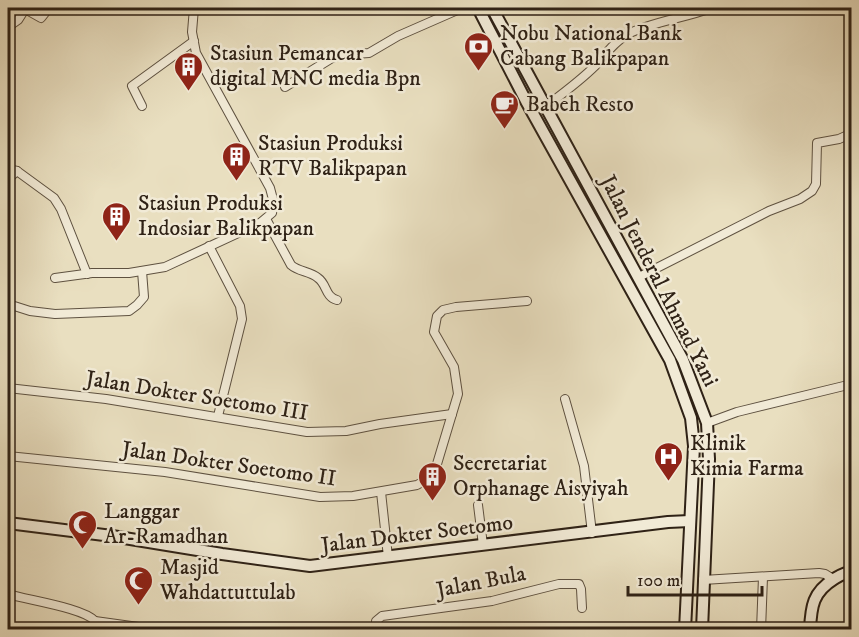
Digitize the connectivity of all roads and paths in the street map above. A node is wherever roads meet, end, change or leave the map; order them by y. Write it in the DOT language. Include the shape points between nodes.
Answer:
graph roads {
  1 [pos="49,8"];
  2 [pos="194,8"];
  3 [pos="462,8"];
  4 [pos="478,8"];
  5 [pos="492,8"];
  6 [pos="711,8"];
  7 [pos="8,27"];
  8 [pos="194,41"];
  9 [pos="285,87"];
  10 [pos="142,106"];
  11 [pos="545,107"];
  12 [pos="852,133"];
  13 [pos="8,169"];
  14 [pos="17,171"];
  15 [pos="8,179"];
  16 [pos="266,219"];
  17 [pos="209,246"];
  18 [pos="142,270"];
  19 [pos="87,274"];
  20 [pos="54,278"];
  21 [pos="639,278"];
  22 [pos="337,300"];
  23 [pos="527,301"];
  24 [pos="8,304"];
  25 [pos="852,384"];
  26 [pos="8,388"];
  27 [pos="565,399"];
  28 [pos="452,414"];
  29 [pos="218,416"];
  30 [pos="707,423"];
  31 [pos="8,456"];
  32 [pos="381,492"];
  33 [pos="478,505"];
  34 [pos="690,521"];
  35 [pos="8,523"];
  36 [pos="592,533"];
  37 [pos="483,545"];
  38 [pos="388,557"];
  39 [pos="852,572"];
  40 [pos="763,577"];
  41 [pos="834,579"];
  42 [pos="703,580"];
  43 [pos="819,592"];
  44 [pos="8,594"];
  45 [pos="582,608"];
  46 [pos="95,621"];
  47 [pos="90,630"];
  48 [pos="160,630"];
  49 [pos="376,630"];
  50 [pos="685,630"];
  51 [pos="702,630"];
  52 [pos="761,630"];
  53 [pos="810,630"];
  1 -- 7 [label="street" via="41,18 25,9"];
  2 -- 8 [label="street"];
  3 -- 9 [label="street" via="369,53 332,58"];
  4 -- 34 [label="main road, Jalan Jenderal Ahmad Yani" via="670,360 691,418 694,446"];
  5 -- 11 [label="main road, Jalan Jenderal Ahmad Yani"];
  6 -- 11 [label="street" via="636,30 615,43 585,75"];
  8 -- 10 [label="street" via="132,86"];
  8 -- 16 [label="street" via="209,79 270,188 274,203"];
  11 -- 21 [label="main road, Jalan Jenderal Ahmad Yani"];
  12 -- 21 [label="street" via="817,143 816,184 800,199"];
  13 -- 14 [label="street"];
  14 -- 15 [label="street"];
  14 -- 19 [label="street" via="54,198"];
  16 -- 17 [label="street"];
  16 -- 22 [label="street" via="291,265 318,278 330,297"];
  17 -- 18 [label="street" via="165,267"];
  17 -- 29 [label="street" via="240,306 242,319"];
  18 -- 19 [label="street"];
  18 -- 24 [label="street" via="144,297 129,310 56,314"];
  19 -- 20 [label="street"];
  21 -- 30 [label="main road, Jalan Jenderal Ahmad Yani" via="683,360"];
  23 -- 28 [label="street, Jalan Dokter Soetomo II" via="456,307 437,316 436,337 454,367 458,385"];
  25 -- 30 [label="street"];
  26 -- 29 [label="street, Jalan Dokter Soetomo III"];
  27 -- 36 [label="street" via="584,466"];
  28 -- 29 [label="street, Jalan Dokter Soetomo III" via="346,431 307,432"];
  28 -- 32 [label="street, Jalan Dokter Soetomo II" via="442,453 432,472 417,485"];
  30 -- 42 [label="main road, Jalan Jenderal Ahmad Yani"];
  31 -- 32 [label="street, Jalan Dokter Soetomo II" via="165,472 320,497"];
  32 -- 38 [label="street"];
  33 -- 37 [label="street"];
  34 -- 36 [label="main road, Jalan Dokter Soetomo"];
  34 -- 50 [label="main road, Jalan Jenderal Ahmad Yani"];
  35 -- 38 [label="main road, Jalan Dokter Soetomo" via="310,566"];
  36 -- 37 [label="main road, Jalan Dokter Soetomo"];
  37 -- 38 [label="main road, Jalan Dokter Soetomo"];
  39 -- 41 [label="main road"];
  39 -- 43 [label="main road"];
  40 -- 41 [label="street" via="819,573"];
  40 -- 42 [label="street"];
  40 -- 52 [label="street"];
  41 -- 43 [label="main road"];
  42 -- 51 [label="main road, Jalan Jenderal Ahmad Yani"];
  43 -- 53 [label="main road"];
  44 -- 46 [label="street" via="72,610"];
  45 -- 49 [label="street, Jalan Bula" via="579,584 559,584 492,601 382,616 376,621"];
  46 -- 47 [label="street"];
  46 -- 48 [label="street"];
}
